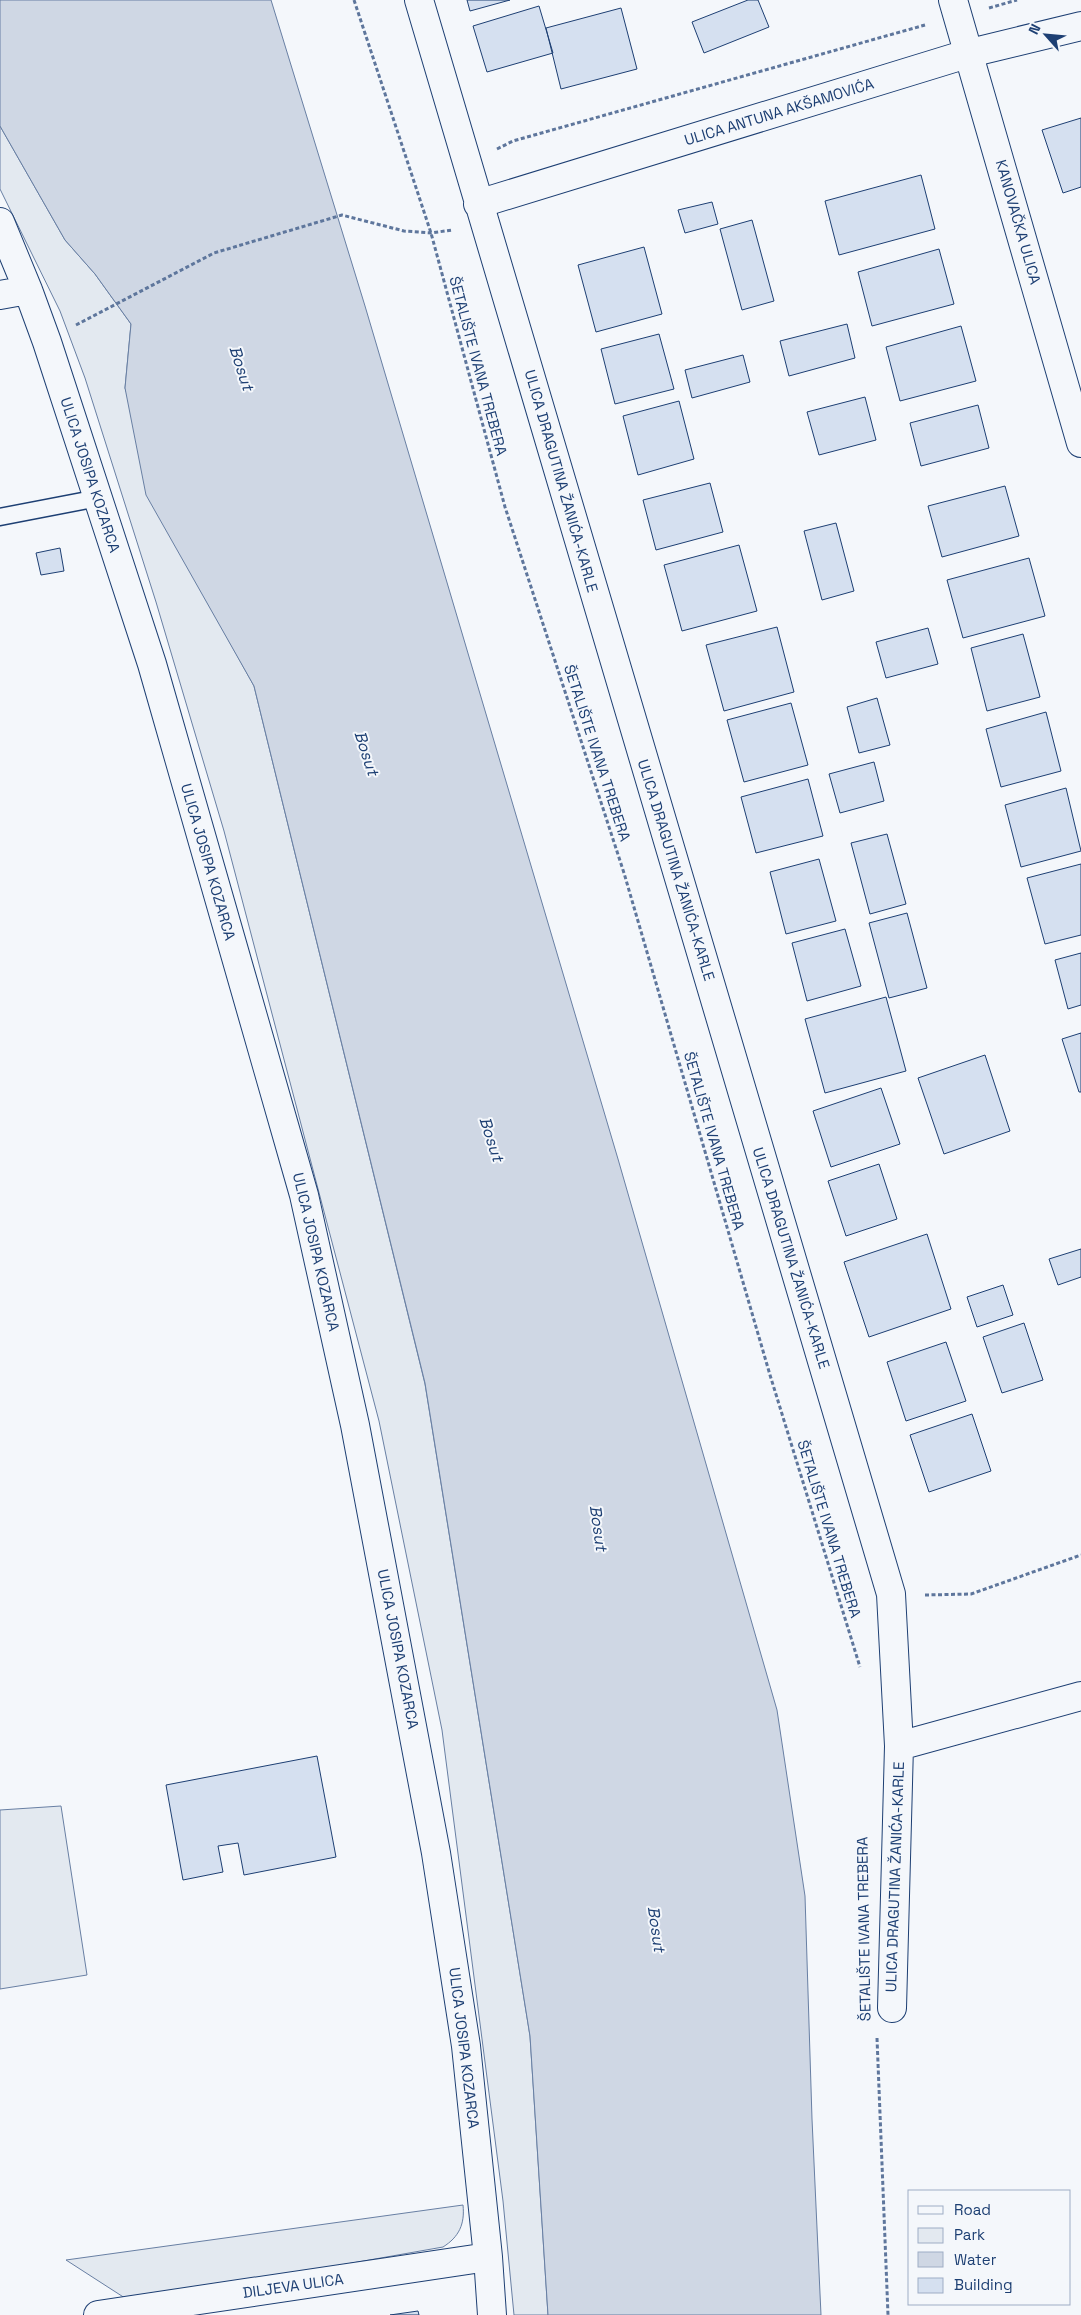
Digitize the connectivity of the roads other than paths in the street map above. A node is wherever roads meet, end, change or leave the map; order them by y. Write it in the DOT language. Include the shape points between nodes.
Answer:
graph roads {
  1 [pos="419,0"];
  2 [pos="955,8"];
  3 [pos="1081,26"];
  4 [pos="970,53"];
  5 [pos="479,203"];
  6 [pos="0,222"];
  7 [pos="28,290"];
  8 [pos="0,295"];
  9 [pos="1081,444"];
  10 [pos="98,498"];
  11 [pos="0,517"];
  12 [pos="1081,1696"];
  13 [pos="899,1746"];
  14 [pos="884,2019"];
  15 [pos="488,2257"];
  16 [pos="98,2315"];
  17 [pos="492,2315"];
  1 -- 5 [label="street, ULICA DRAGUTINA ŽANIĆA-KARLE"];
  2 -- 4 [label="street, KANOVAČKA ULICA"];
  3 -- 4 [label="street, ULICA ANTUNA AKŠAMOVIĆA"];
  4 -- 5 [label="street, ULICA ANTUNA AKŠAMOVIĆA"];
  4 -- 9 [label="street, KANOVAČKA ULICA"];
  5 -- 13 [label="street, ULICA DRAGUTINA ŽANIĆA-KARLE" via="890,1594"];
  6 -- 7 [label="street, ULICA JOSIPA KOZARCA"];
  7 -- 8 [label="street"];
  7 -- 10 [label="street, ULICA JOSIPA KOZARCA"];
  10 -- 11 [label="lane"];
  10 -- 15 [label="street, ULICA JOSIPA KOZARCA" via="152,664 304,1195 353,1415 436,1853 466,2046"];
  12 -- 13 [label="street, ULICA DRAGUTINA ŽANIĆA-KARLE"];
  13 -- 14 [label="street, ULICA DRAGUTINA ŽANIĆA-KARLE"];
  15 -- 16 [label="street, DILJEVA ULICA"];
  15 -- 17 [label="street, ULICA JOSIPA KOZARCA"];
}
